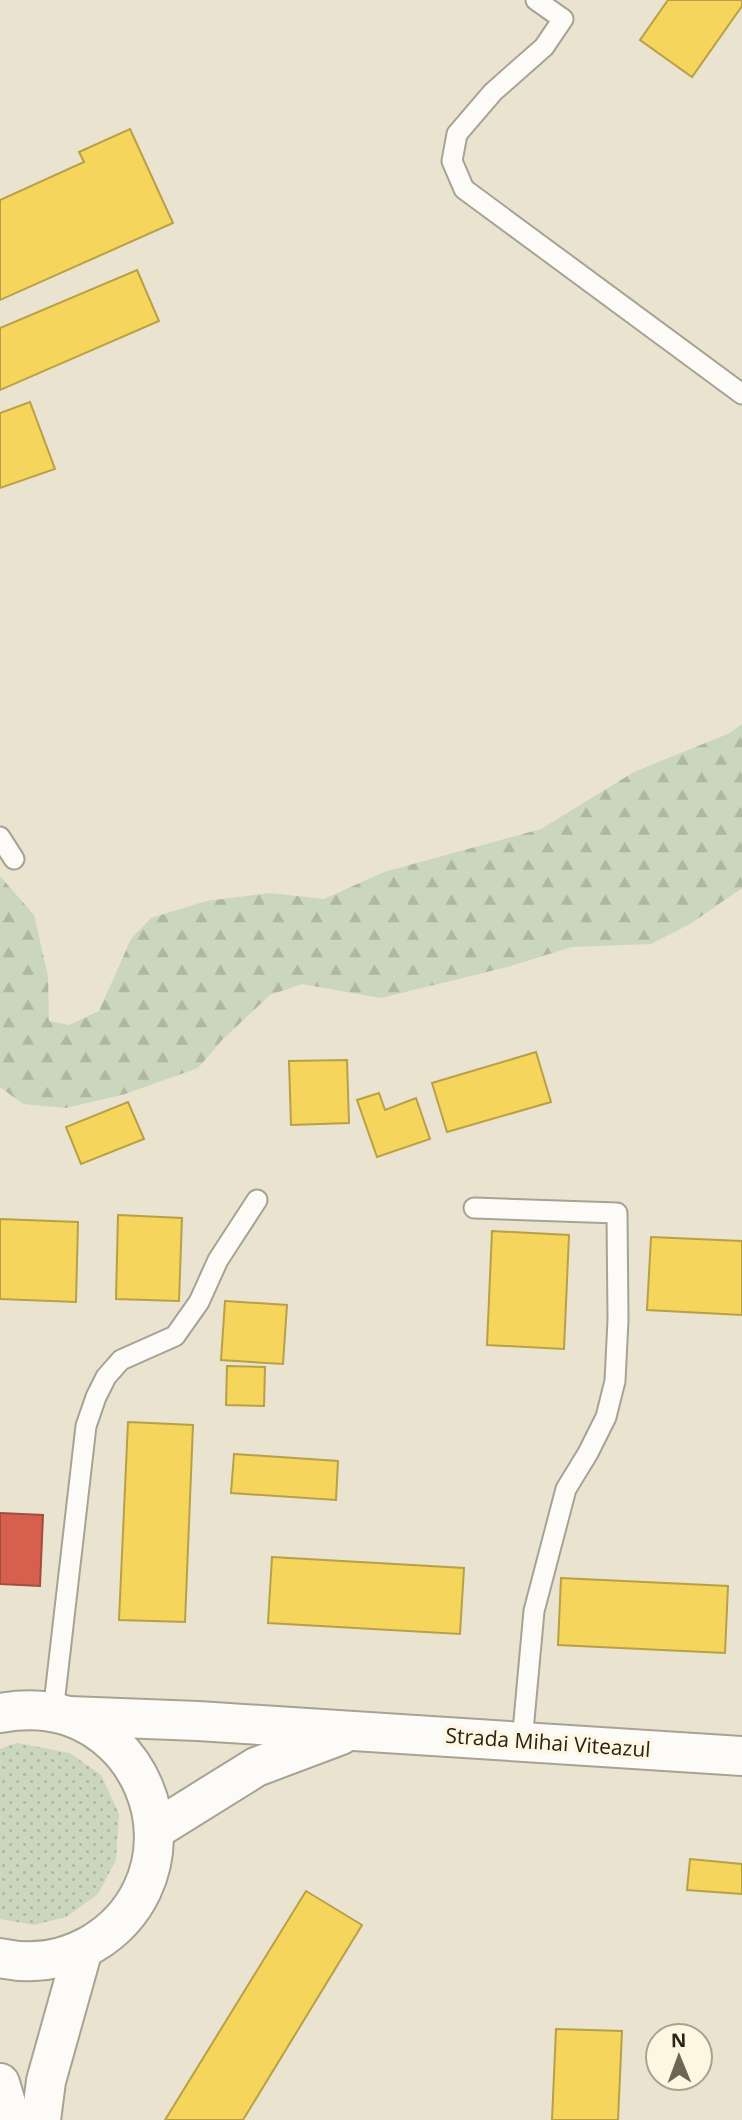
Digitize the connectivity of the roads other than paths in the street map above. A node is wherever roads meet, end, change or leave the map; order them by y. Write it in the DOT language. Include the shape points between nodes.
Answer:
graph roads {
  1 [pos="536,0"];
  2 [pos="742,394"];
  3 [pos="0,837"];
  4 [pos="14,859"];
  5 [pos="257,1200"];
  6 [pos="474,1209"];
  7 [pos="28,1711"];
  8 [pos="353,1731"];
  9 [pos="522,1742"];
  10 [pos="742,1756"];
  11 [pos="155,1830"];
  12 [pos="83,1950"];
  13 [pos="0,1958"];
  14 [pos="0,2083"];
  15 [pos="11,2120"];
  16 [pos="41,2120"];
  1 -- 2 [label="lane" via="563,19 544,47 493,92 457,134 452,161 464,189"];
  3 -- 4 [label="lane"];
  5 -- 7 [label="lane" via="175,1336 121,1360 96,1397 86,1426"];
  6 -- 9 [label="lane" via="617,1213 615,1381 606,1417 566,1489 534,1611"];
  7 -- 8 [label="main road, Strada Mihai Viteazul"];
  7 -- 11 [label="main road" via="89,1725 107,1737 145,1788"];
  8 -- 9 [label="main road, Strada Mihai Viteazul"];
  8 -- 11 [label="main road, Strada Mihai Viteazul" via="256,1767"];
  9 -- 10 [label="main road, Strada Mihai Viteazul"];
  11 -- 12 [label="main road" via="151,1867 137,1900 114,1929"];
  12 -- 13 [label="main road" via="28,1962"];
  12 -- 16 [label="main road" via="46,2081"];
  14 -- 15 [label="main road"];
}
